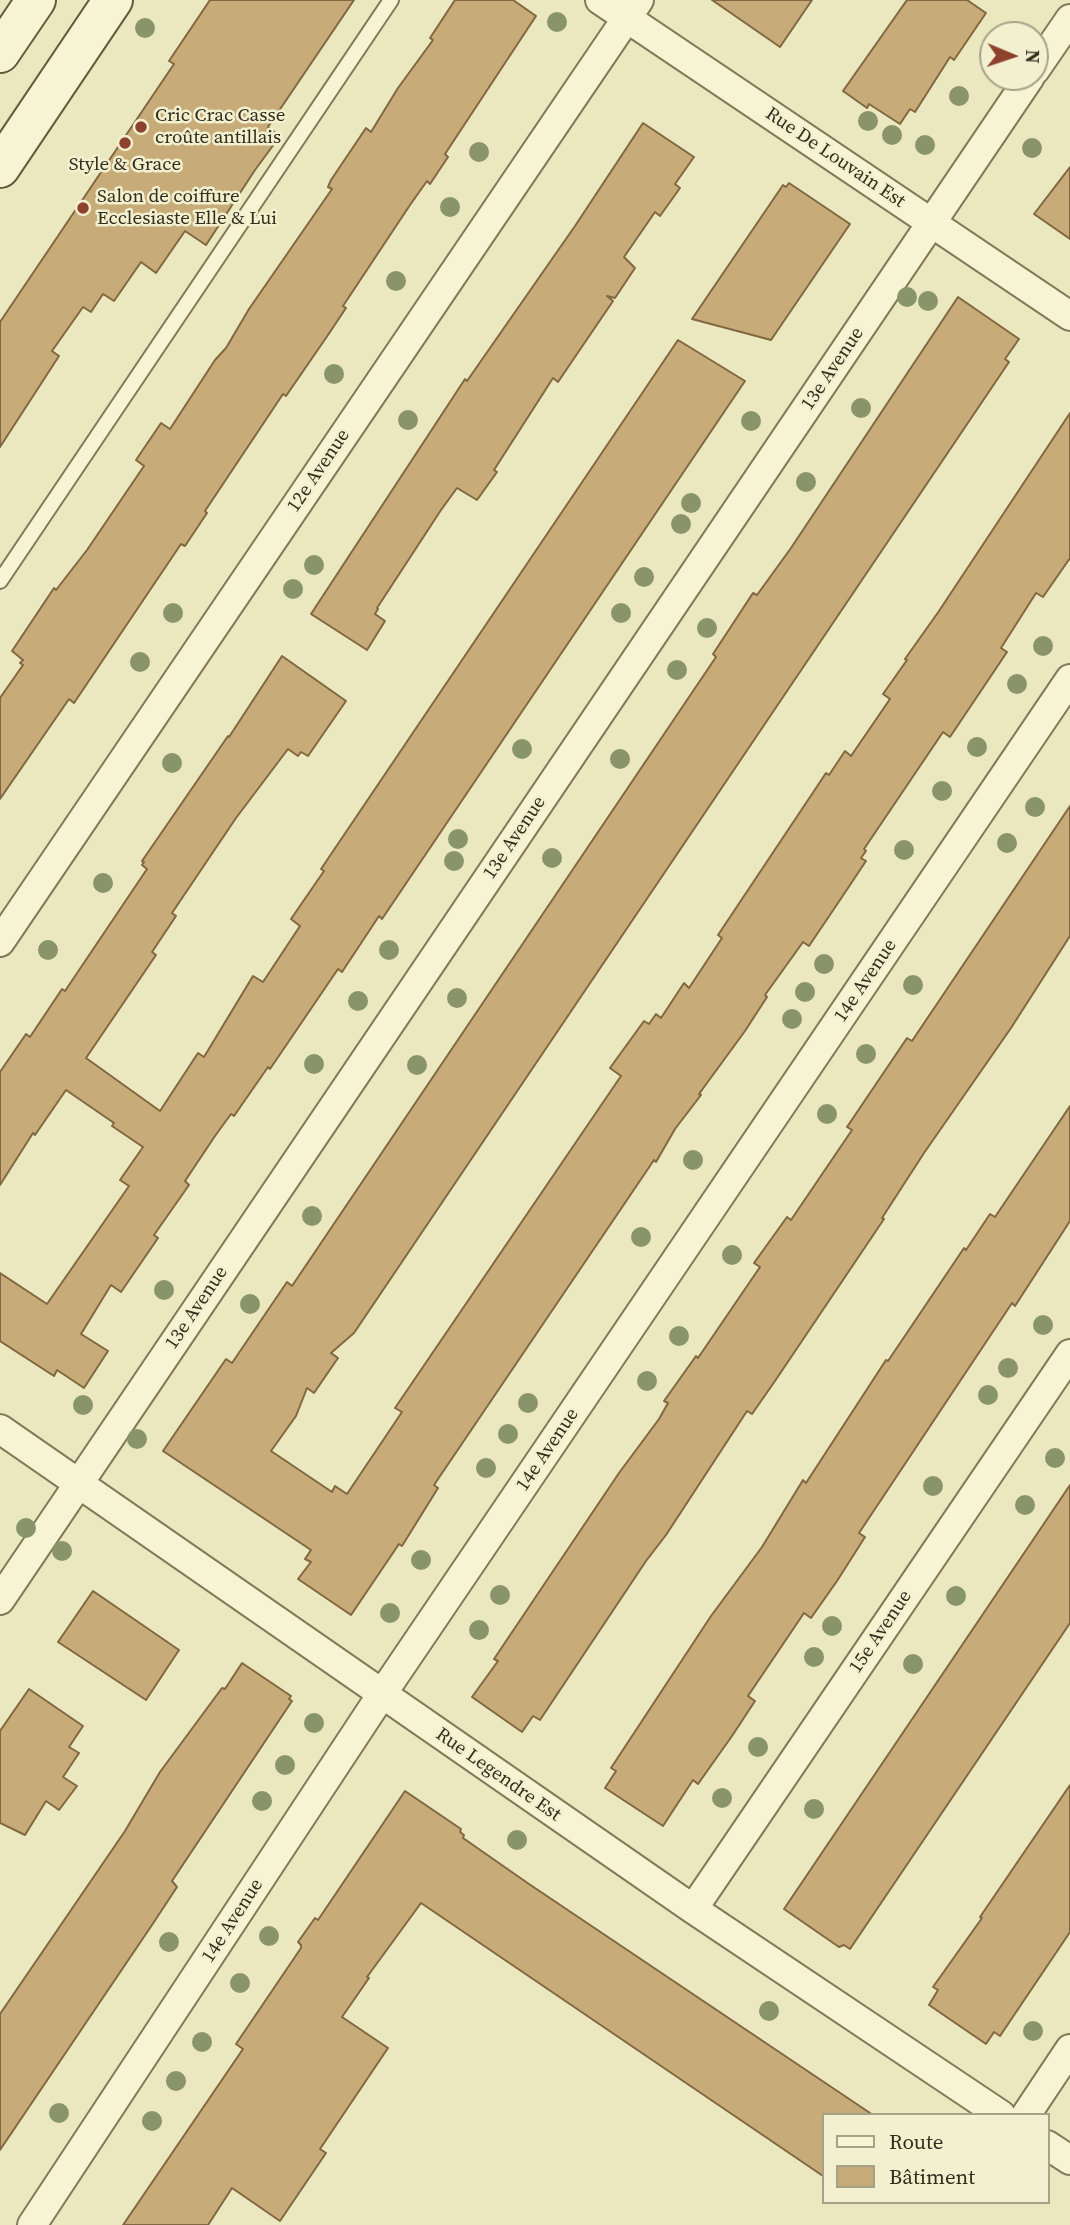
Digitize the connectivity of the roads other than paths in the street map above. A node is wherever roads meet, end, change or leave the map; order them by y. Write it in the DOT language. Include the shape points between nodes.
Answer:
graph roads {
  1 [pos="36,0"];
  2 [pos="113,0"];
  3 [pos="391,0"];
  4 [pos="600,0"];
  5 [pos="633,9"];
  6 [pos="1070,19"];
  7 [pos="1049,50"];
  8 [pos="0,53"];
  9 [pos="1022,91"];
  10 [pos="0,168"];
  11 [pos="932,224"];
  12 [pos="1070,316"];
  13 [pos="0,581"];
  14 [pos="1070,679"];
  15 [pos="0,942"];
  16 [pos="1070,1354"];
  17 [pos="0,1429"];
  18 [pos="79,1482"];
  19 [pos="0,1600"];
  20 [pos="382,1695"];
  21 [pos="693,1909"];
  22 [pos="1070,2049"];
  23 [pos="998,2113"];
  24 [pos="1027,2113"];
  25 [pos="1049,2146"];
  26 [pos="1070,2160"];
  27 [pos="32,2225"];
  1 -- 8 [label="main road"];
  2 -- 10 [label="main road"];
  3 -- 13 [label="lane"];
  4 -- 5 [label="street, Rue De Louvain Est"];
  5 -- 11 [label="street, Rue De Louvain Est"];
  5 -- 15 [label="street, 12e Avenue"];
  6 -- 7 [label="street"];
  9 -- 11 [label="street, 13e Avenue"];
  11 -- 12 [label="street, Rue De Louvain Est"];
  11 -- 18 [label="street, 13e Avenue"];
  14 -- 20 [label="street, 14e Avenue"];
  16 -- 21 [label="street, 15e Avenue"];
  17 -- 18 [label="street, Rue Legendre Est"];
  18 -- 19 [label="street, 13e Avenue"];
  18 -- 20 [label="street, Rue Legendre Est"];
  20 -- 21 [label="street, Rue Legendre Est"];
  20 -- 27 [label="street, 14e Avenue"];
  21 -- 23 [label="street, Rue Legendre Est"];
  22 -- 24 [label="street"];
  25 -- 26 [label="street"];
}
